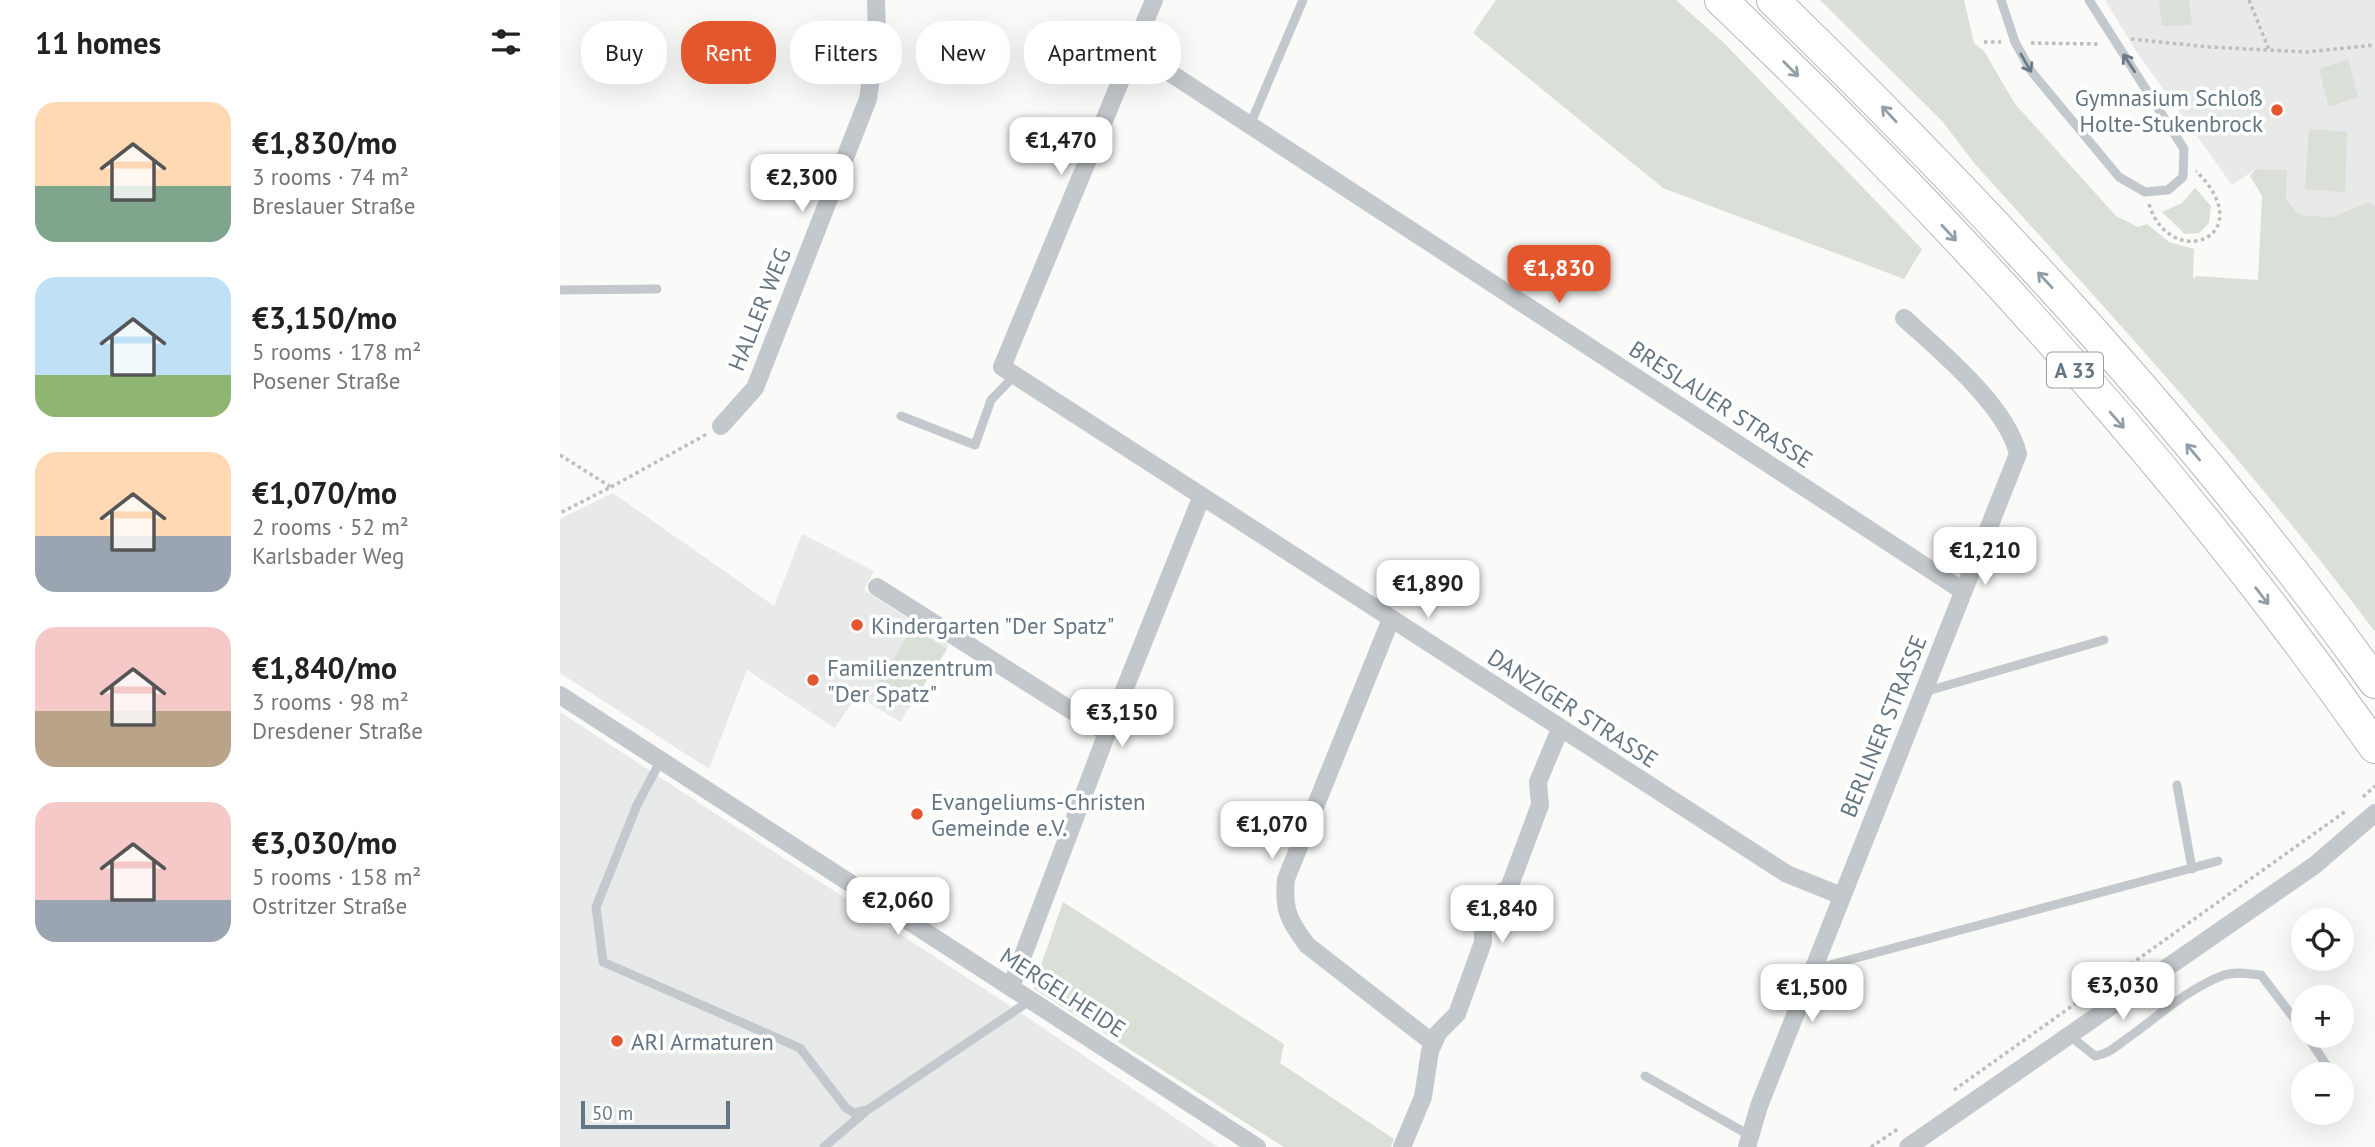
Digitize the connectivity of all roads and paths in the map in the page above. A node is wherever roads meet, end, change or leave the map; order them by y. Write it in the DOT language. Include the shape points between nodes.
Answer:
graph roads {
  1 [pos="876,0"];
  2 [pos="1154,0"];
  3 [pos="1303,0"];
  4 [pos="1721,0"];
  5 [pos="1773,0"];
  6 [pos="2001,0"];
  7 [pos="2089,0"];
  8 [pos="2249,0"];
  9 [pos="1146,21"];
  10 [pos="1984,42"];
  11 [pos="2001,42"];
  12 [pos="2115,42"];
  13 [pos="2026,43"];
  14 [pos="2375,45"];
  15 [pos="2269,50"];
  16 [pos="1181,80"];
  17 [pos="1122,84"];
  18 [pos="1250,125"];
  19 [pos="2184,159"];
  20 [pos="2145,192"];
  21 [pos="657,289"];
  22 [pos="560,290"];
  23 [pos="1904,318"];
  24 [pos="1009,371"];
  25 [pos="901,416"];
  26 [pos="721,426"];
  27 [pos="560,456"];
  28 [pos="611,487"];
  29 [pos="1201,498"];
  30 [pos="560,513"];
  31 [pos="877,587"];
  32 [pos="1963,591"];
  33 [pos="1391,619"];
  34 [pos="2104,640"];
  35 [pos="2375,682"];
  36 [pos="1923,693"];
  37 [pos="560,695"];
  38 [pos="1560,729"];
  39 [pos="1107,733"];
  40 [pos="2375,747"];
  41 [pos="661,760"];
  42 [pos="2176,785"];
  43 [pos="2375,786"];
  44 [pos="2360,800"];
  45 [pos="2350,808"];
  46 [pos="2375,813"];
  47 [pos="2218,861"];
  48 [pos="2192,869"];
  49 [pos="1842,896"];
  50 [pos="1813,970"];
  51 [pos="1011,987"];
  52 [pos="1031,1000"];
  53 [pos="2291,1014"];
  54 [pos="2069,1035"];
  55 [pos="1433,1043"];
  56 [pos="1645,1076"];
  57 [pos="1943,1098"];
  58 [pos="869,1108"];
  59 [pos="1900,1127"];
  60 [pos="1748,1141"];
  61 [pos="824,1147"];
  62 [pos="1257,1147"];
  63 [pos="1402,1147"];
  64 [pos="1871,1147"];
  65 [pos="1908,1147"];
  1 -- 26 [label="street, HALLER WEG" via="877,38 868,99 755,388"];
  2 -- 9 [label="street"];
  3 -- 18 [label="lane"];
  4 -- 40 [label="highway, A 33, one-way" via="1856,133 2036,325 2188,503"];
  35 -- 5 [label="highway, A 33, one-way" via="2238,504 2060,295 1880,104"];
  6 -- 20 [label="lane, one-way" via="2031,71 2119,177"];
  7 -- 12 [label="lane"];
  8 -- 15 [label="path"];
  10 -- 11 [label="path"];
  12 -- 13 [label="path"];
  12 -- 15 [label="path" via="2121,38"];
  19 -- 12 [label="lane, one-way" via="2184,149"];
  14 -- 15 [label="path"];
  16 -- 18 [label="street, BRESLAUER STRASSE"];
  17 -- 24 [label="street"];
  18 -- 32 [label="street, BRESLAUER STRASSE"];
  19 -- 20 [label="lane" via="2182,177 2168,190"];
  19 -- 20 [label="path" via="2202,177 2220,207 2214,234 2194,243 2166,231 2151,211"];
  21 -- 22 [label="lane"];
  23 -- 32 [label="street, BERLINER STRASSE" via="1968,377 2014,436 2018,454"];
  24 -- 25 [label="lane" via="991,400 975,445"];
  24 -- 29 [label="street, DANZIGER STRASSE"];
  26 -- 28 [label="path"];
  27 -- 28 [label="path"];
  28 -- 30 [label="path"];
  29 -- 33 [label="street, DANZIGER STRASSE"];
  29 -- 39 [label="street"];
  31 -- 39 [label="street"];
  32 -- 36 [label="street, BERLINER STRASSE"];
  33 -- 38 [label="street, DANZIGER STRASSE"];
  33 -- 55 [label="street" via="1286,879 1284,902 1292,925 1307,945"];
  34 -- 36 [label="lane"];
  36 -- 49 [label="street, BERLINER STRASSE"];
  37 -- 41 [label="street, MERGELHEIDE"];
  38 -- 49 [label="street, DANZIGER STRASSE" via="1787,874"];
  38 -- 55 [label="street" via="1538,782 1540,805 1509,888 1493,897 1483,922 1483,942 1457,1014"];
  39 -- 51 [label="street"];
  41 -- 51 [label="street, MERGELHEIDE"];
  41 -- 58 [label="lane" via="636,805 596,906 603,962 800,1048 846,1108 854,1112"];
  42 -- 48 [label="lane"];
  43 -- 44 [label="path"];
  45 -- 57 [label="path"];
  46 -- 54 [label="street" via="2315,865"];
  47 -- 48 [label="lane"];
  48 -- 50 [label="lane"];
  49 -- 50 [label="street, BERLINER STRASSE"];
  50 -- 60 [label="street, BERLINER STRASSE"];
  51 -- 52 [label="street, MERGELHEIDE"];
  52 -- 58 [label="lane"];
  52 -- 62 [label="street, MERGELHEIDE"];
  53 -- 54 [label="lane" via="2261,975 2240,972 2223,975 2196,990 2111,1053 2095,1056"];
  54 -- 65 [label="street"];
  55 -- 63 [label="street" via="1423,1097"];
  56 -- 60 [label="lane"];
  58 -- 61 [label="lane"];
  59 -- 64 [label="path"];
}
